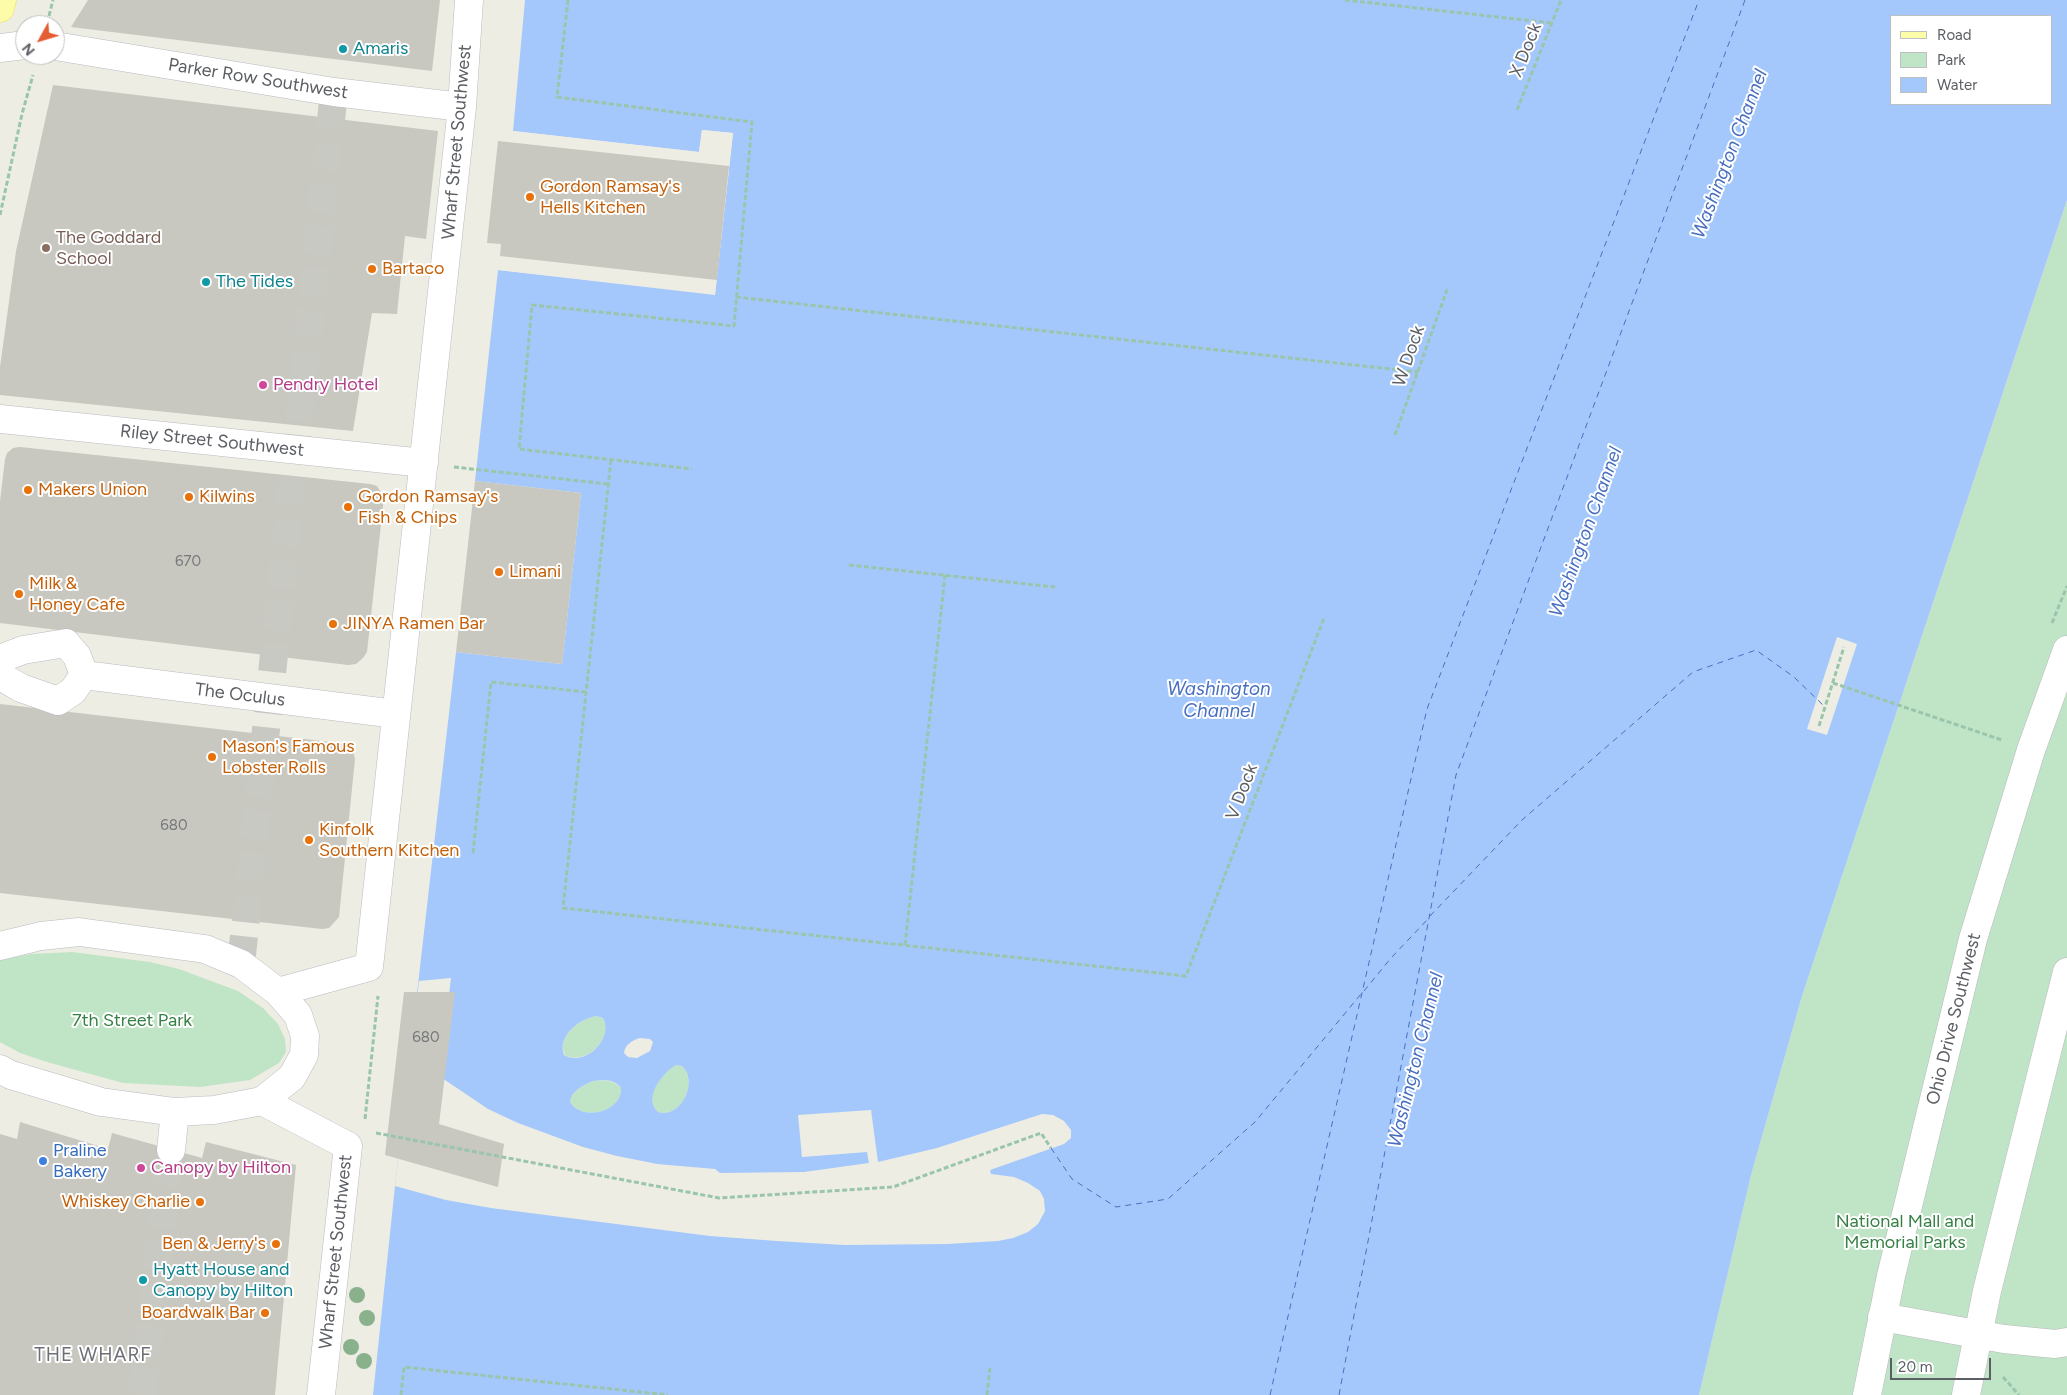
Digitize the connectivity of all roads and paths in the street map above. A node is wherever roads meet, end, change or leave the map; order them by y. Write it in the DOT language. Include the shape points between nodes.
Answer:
graph roads {
  1 [pos="2,0"];
  2 [pos="53,0"];
  3 [pos="469,0"];
  4 [pos="568,0"];
  5 [pos="1345,0"];
  6 [pos="1561,0"];
  7 [pos="0,8"];
  8 [pos="49,15"];
  9 [pos="1552,23"];
  10 [pos="15,46"];
  11 [pos="0,48"];
  12 [pos="65,48"];
  13 [pos="34,72"];
  14 [pos="462,107"];
  15 [pos="1517,110"];
  16 [pos="0,216"];
  17 [pos="1448,287"];
  18 [pos="736,297"];
  19 [pos="1418,372"];
  20 [pos="0,419"];
  21 [pos="1396,435"];
  22 [pos="611,460"];
  23 [pos="424,463"];
  24 [pos="692,469"];
  25 [pos="476,470"];
  26 [pos="608,484"];
  27 [pos="849,565"];
  28 [pos="945,575"];
  29 [pos="1055,587"];
  30 [pos="1324,618"];
  31 [pos="1844,646"];
  32 [pos="2067,650"];
  33 [pos="0,659"];
  34 [pos="84,675"];
  35 [pos="0,676"];
  36 [pos="1833,683"];
  37 [pos="586,692"];
  38 [pos="396,714"];
  39 [pos="1819,726"];
  40 [pos="2030,750"];
  41 [pos="473,853"];
  42 [pos="905,945"];
  43 [pos="0,946"];
  44 [pos="369,967"];
  45 [pos="2067,972"];
  46 [pos="278,992"];
  47 [pos="0,1069"];
  48 [pos="262,1101"];
  49 [pos="175,1112"];
  50 [pos="356,1138"];
  51 [pos="1051,1148"];
  52 [pos="171,1150"];
  53 [pos="1882,1317"];
  54 [pos="1978,1335"];
  55 [pos="2067,1342"];
  56 [pos="990,1367"];
  57 [pos="1999,1373"];
  58 [pos="321,1395"];
  59 [pos="401,1395"];
  60 [pos="668,1395"];
  61 [pos="987,1395"];
  62 [pos="1867,1395"];
  63 [pos="1966,1395"];
  64 [pos="2019,1395"];
  1 -- 7 [label="main road"];
  2 -- 8 [label="path"];
  3 -- 14 [label="street, Wharf Street Southwest"];
  4 -- 18 [label="path" via="557,97 752,122"];
  5 -- 9 [label="path"];
  6 -- 9 [label="path, X Dock"];
  9 -- 15 [label="path, X Dock"];
  10 -- 11 [label="street"];
  12 -- 14 [label="street, Parker Row Southwest" via="334,92"];
  13 -- 16 [label="path"];
  14 -- 23 [label="street, Wharf Street Southwest"];
  17 -- 19 [label="path, W Dock"];
  18 -- 19 [label="path"];
  18 -- 22 [label="path" via="734,326 532,306 519,449"];
  19 -- 21 [label="path, W Dock"];
  20 -- 23 [label="street, Riley Street Southwest"];
  22 -- 24 [label="path"];
  22 -- 26 [label="path"];
  23 -- 38 [label="street, Wharf Street Southwest"];
  25 -- 26 [label="path"];
  26 -- 37 [label="path"];
  27 -- 28 [label="path"];
  28 -- 29 [label="path"];
  28 -- 42 [label="path"];
  30 -- 42 [label="path, V Dock" via="1186,976"];
  31 -- 36 [label="path"];
  32 -- 40 [label="street, Ohio Drive Southwest"];
  33 -- 34 [label="street" via="23,650 66,643 77,656"];
  34 -- 35 [label="street" via="73,691 58,701"];
  34 -- 38 [label="street, The Oculus"];
  36 -- 39 [label="path"];
  36 -- 40 [label="path"];
  37 -- 41 [label="path" via="491,682"];
  37 -- 42 [label="path" via="563,908"];
  38 -- 44 [label="street, Wharf Street Southwest"];
  40 -- 53 [label="street, Ohio Drive Southwest" via="1973,939"];
  43 -- 46 [label="street" via="41,936 79,932 206,949 241,964"];
  44 -- 46 [label="street"];
  44 -- 50 [label="path" via="378,991"];
  45 -- 54 [label="street" via="1986,1291"];
  46 -- 48 [label="street" via="298,1014 305,1036 304,1056 292,1077"];
  47 -- 49 [label="street" via="11,1076 101,1102"];
  48 -- 49 [label="street" via="214,1110"];
  48 -- 50 [label="street, Wharf Street Southwest"];
  49 -- 52 [label="street"];
  50 -- 51 [label="path" via="719,1198 893,1187 1041,1133"];
  50 -- 58 [label="street, Wharf Street Southwest"];
  53 -- 54 [label="street"];
  53 -- 62 [label="street, Ohio Drive Southwest"];
  54 -- 55 [label="street" via="2026,1342"];
  54 -- 63 [label="street"];
  56 -- 61 [label="path"];
  57 -- 64 [label="path"];
  59 -- 60 [label="path" via="404,1367"];
}
